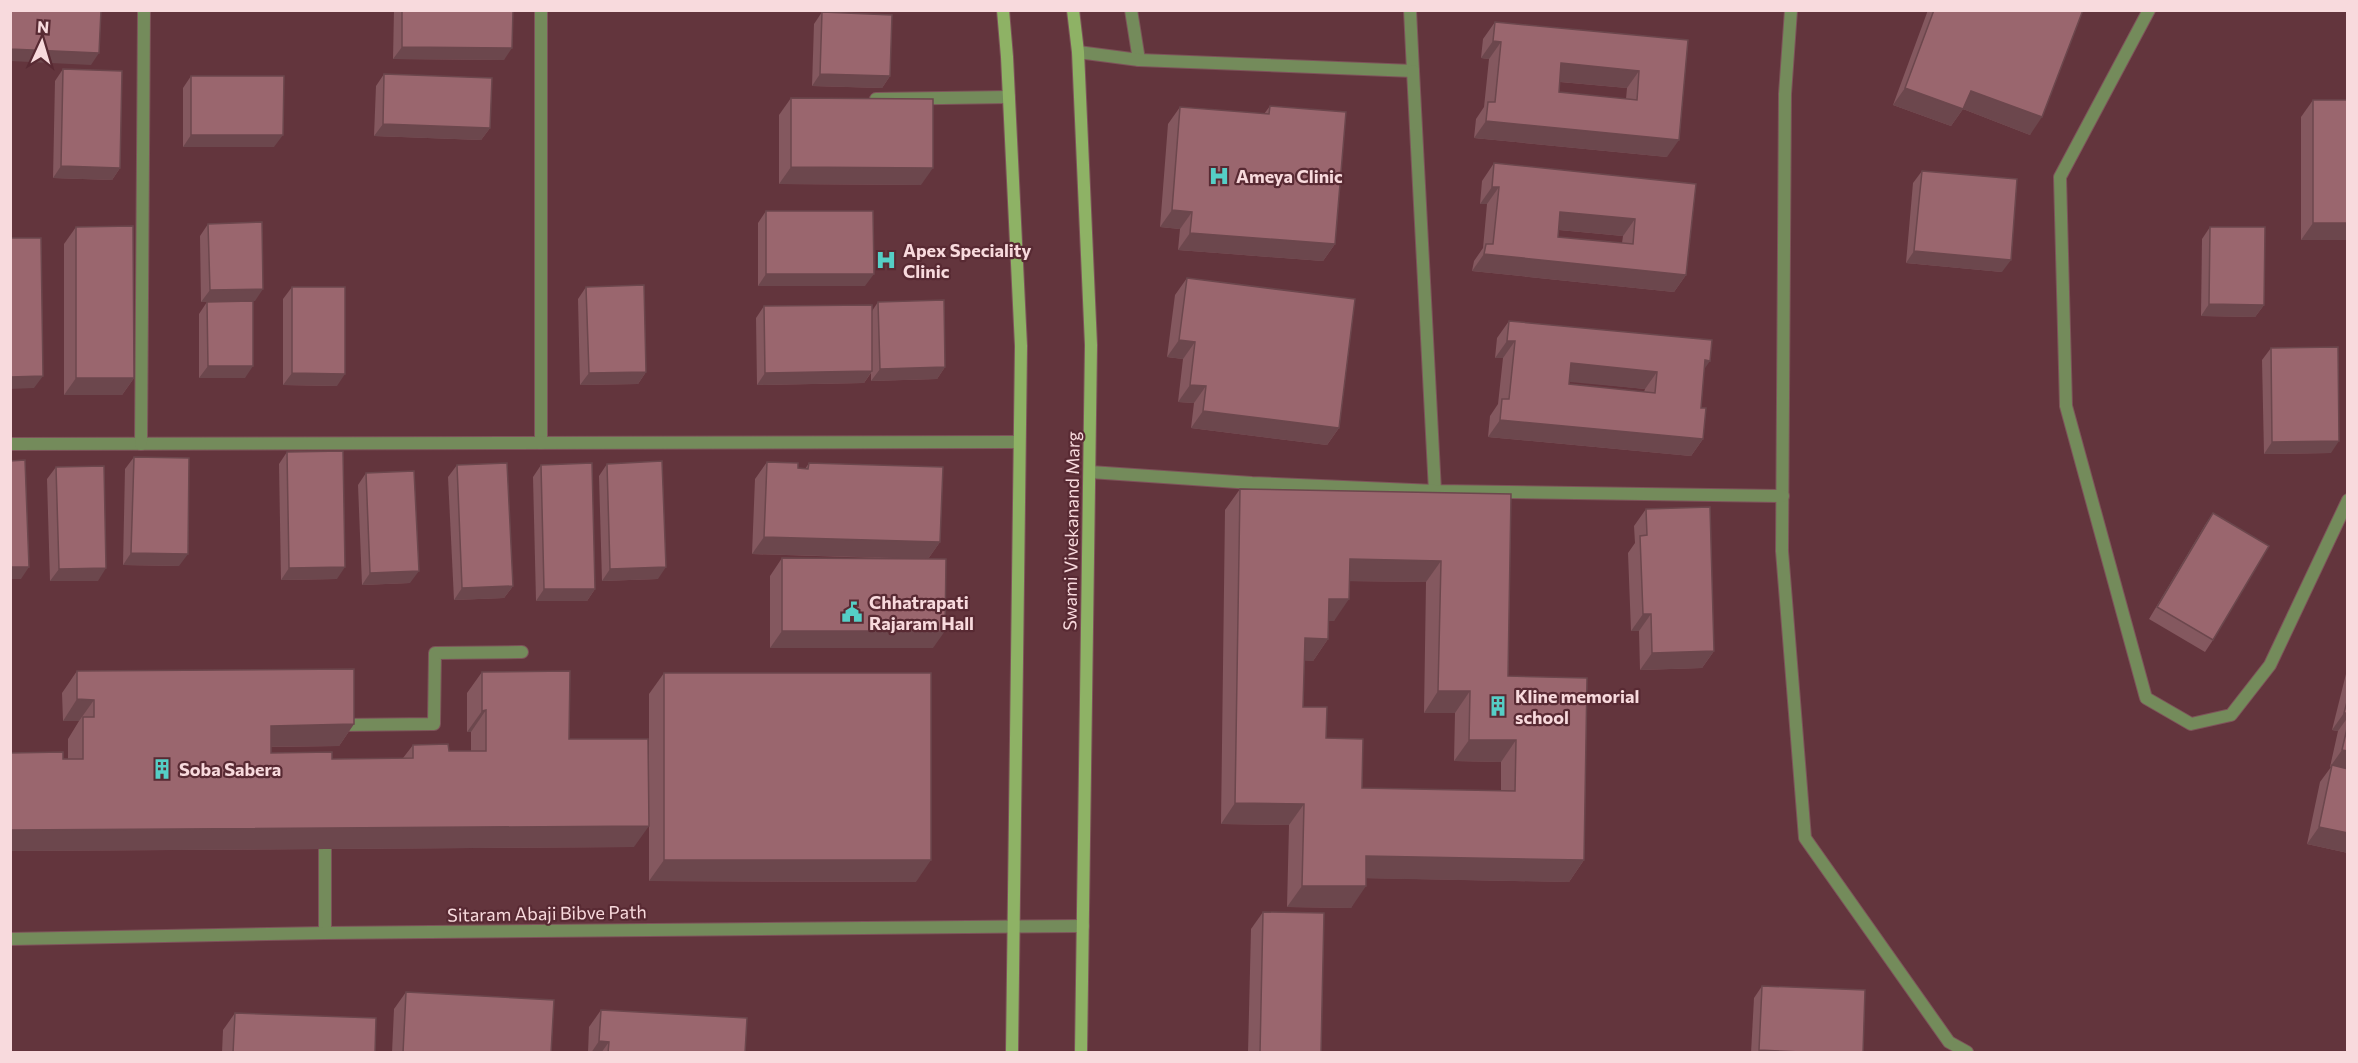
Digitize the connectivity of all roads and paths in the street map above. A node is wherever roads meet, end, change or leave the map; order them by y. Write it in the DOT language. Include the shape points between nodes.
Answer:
graph roads {
  1 [pos="144,10"];
  2 [pos="541,10"];
  3 [pos="1003,10"];
  4 [pos="1073,10"];
  5 [pos="1131,10"];
  6 [pos="1410,10"];
  7 [pos="1791,10"];
  8 [pos="2149,10"];
  9 [pos="1077,52"];
  10 [pos="1139,60"];
  11 [pos="1413,71"];
  12 [pos="1009,97"];
  13 [pos="862,99"];
  14 [pos="1019,442"];
  15 [pos="541,443"];
  16 [pos="10,444"];
  17 [pos="141,444"];
  18 [pos="1090,472"];
  19 [pos="1435,491"];
  20 [pos="1783,496"];
  21 [pos="2348,500"];
  22 [pos="522,652"];
  23 [pos="323,726"];
  24 [pos="324,817"];
  25 [pos="1013,926"];
  26 [pos="1083,926"];
  27 [pos="325,933"];
  28 [pos="10,939"];
  29 [pos="1012,1053"];
  30 [pos="1081,1053"];
  31 [pos="1967,1053"];
  1 -- 17 [label="street"];
  2 -- 15 [label="street"];
  3 -- 12 [label="main road"];
  4 -- 9 [label="main road, Swami Vivekanand Marg"];
  5 -- 10 [label="street"];
  6 -- 11 [label="street"];
  7 -- 20 [label="street" via="1785,94"];
  8 -- 21 [label="street" via="2060,177 2066,406 2146,698 2191,724 2231,715 2270,665"];
  9 -- 10 [label="street"];
  9 -- 18 [label="main road, Swami Vivekanand Marg" via="1091,345"];
  10 -- 11 [label="street"];
  11 -- 19 [label="street"];
  12 -- 13 [label="street"];
  12 -- 14 [label="main road" via="1021,346"];
  14 -- 15 [label="street"];
  14 -- 25 [label="main road"];
  15 -- 17 [label="street"];
  16 -- 17 [label="street"];
  18 -- 19 [label="street"];
  18 -- 26 [label="main road, Swami Vivekanand Marg"];
  19 -- 20 [label="street"];
  20 -- 31 [label="street" via="1782,551 1805,838 1949,1042"];
  22 -- 23 [label="street" via="435,653 434,724"];
  24 -- 27 [label="street"];
  25 -- 26 [label="street, Sitaram Abaji Bibve Path"];
  25 -- 27 [label="street, Sitaram Abaji Bibve Path"];
  25 -- 29 [label="main road"];
  26 -- 30 [label="main road, Swami Vivekanand Marg"];
  27 -- 28 [label="street, Sitaram Abaji Bibve Path"];
}
